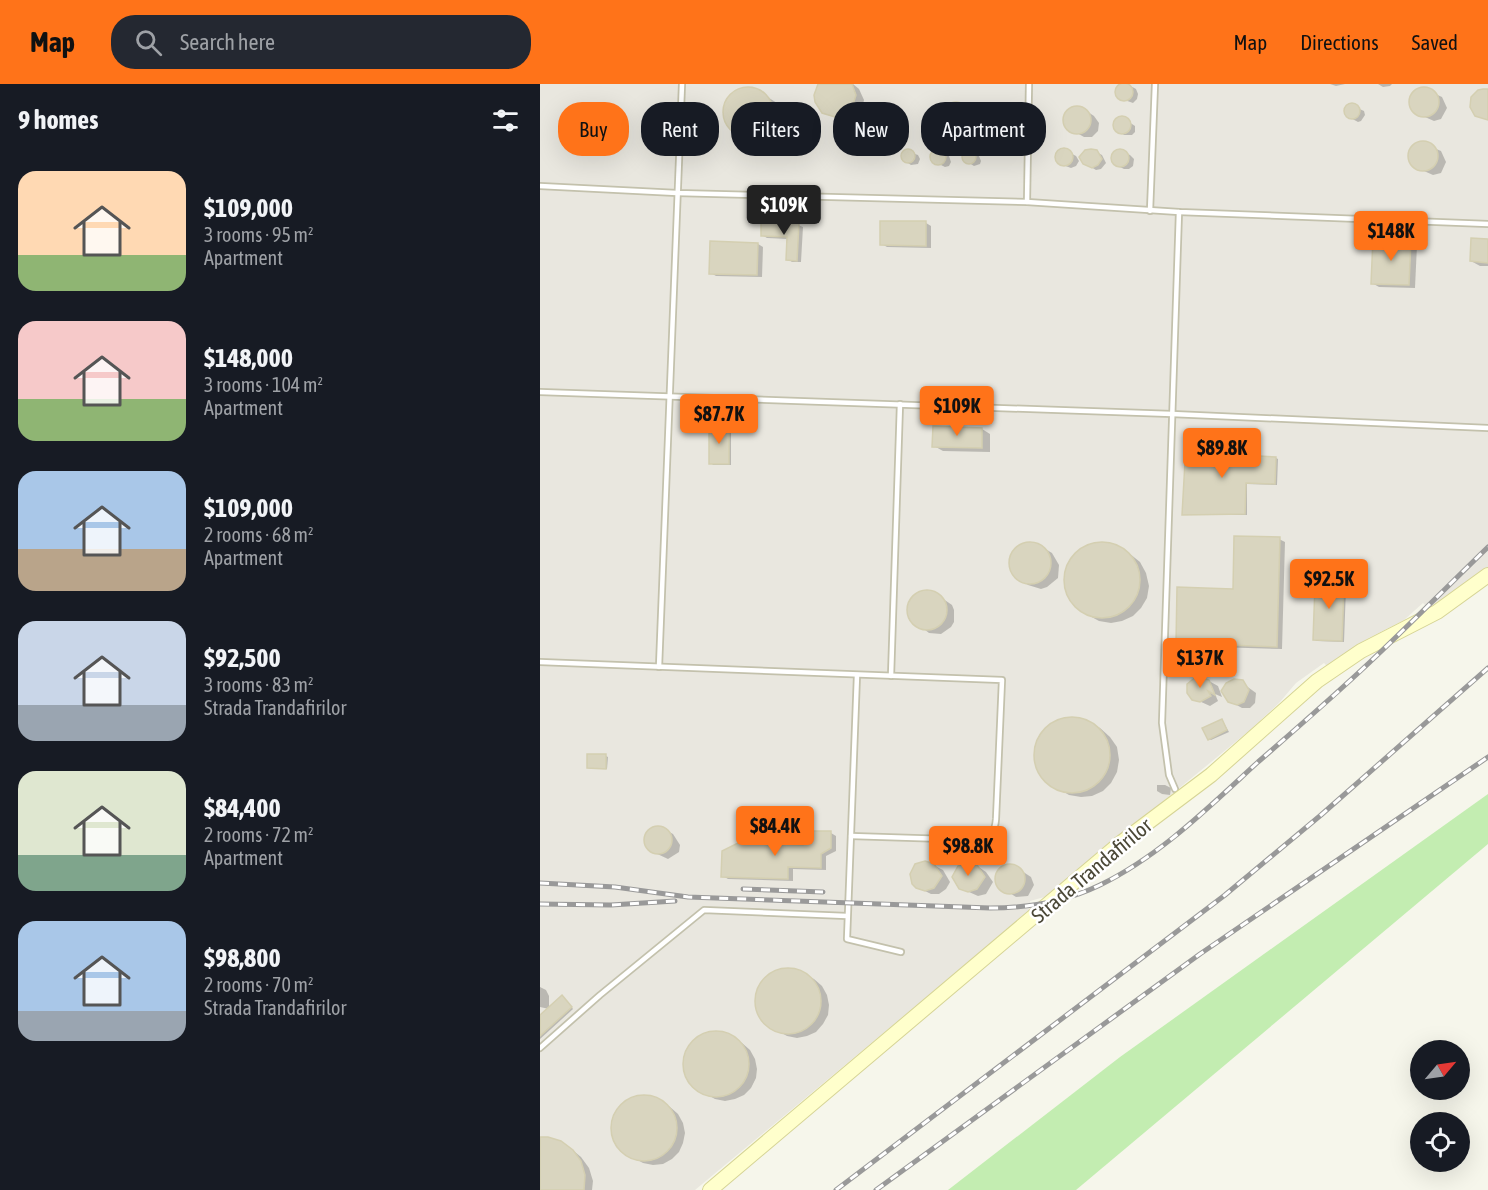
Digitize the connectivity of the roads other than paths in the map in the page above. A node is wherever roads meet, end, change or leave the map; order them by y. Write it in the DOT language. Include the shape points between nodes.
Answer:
graph roads {
  1 [pos="682,84"];
  2 [pos="1029,84"];
  3 [pos="1155,84"];
  4 [pos="540,186"];
  5 [pos="677,193"];
  6 [pos="1027,202"];
  7 [pos="1150,211"];
  8 [pos="1179,212"];
  9 [pos="1488,224"];
  10 [pos="540,392"];
  11 [pos="669,398"];
  12 [pos="900,404"];
  13 [pos="1172,414"];
  14 [pos="1488,428"];
  15 [pos="1488,575"];
  16 [pos="540,662"];
  17 [pos="659,667"];
  18 [pos="857,675"];
  19 [pos="891,676"];
  20 [pos="1175,789"];
  21 [pos="850,836"];
  22 [pos="847,916"];
  23 [pos="902,952"];
  24 [pos="540,1048"];
  25 [pos="710,1190"];
  1 -- 5 [label="lane"];
  2 -- 6 [label="lane"];
  3 -- 7 [label="lane"];
  4 -- 5 [label="lane"];
  5 -- 6 [label="lane"];
  5 -- 11 [label="lane"];
  6 -- 7 [label="lane"];
  7 -- 8 [label="lane"];
  8 -- 9 [label="lane"];
  8 -- 13 [label="lane"];
  10 -- 11 [label="lane"];
  11 -- 12 [label="lane"];
  11 -- 17 [label="lane"];
  12 -- 13 [label="lane"];
  12 -- 19 [label="lane"];
  13 -- 14 [label="lane"];
  13 -- 20 [label="lane" via="1162,723 1169,775"];
  15 -- 25 [label="main road, Strada Trandafirilor" via="1437,612 1361,651 1317,681 1211,775 1118,845"];
  16 -- 17 [label="lane"];
  17 -- 18 [label="lane"];
  18 -- 19 [label="lane"];
  18 -- 21 [label="lane"];
  19 -- 21 [label="lane" via="1002,680 996,826 990,836 977,840"];
  21 -- 22 [label="lane"];
  22 -- 23 [label="lane" via="847,939"];
  22 -- 24 [label="lane" via="705,910"];
}
